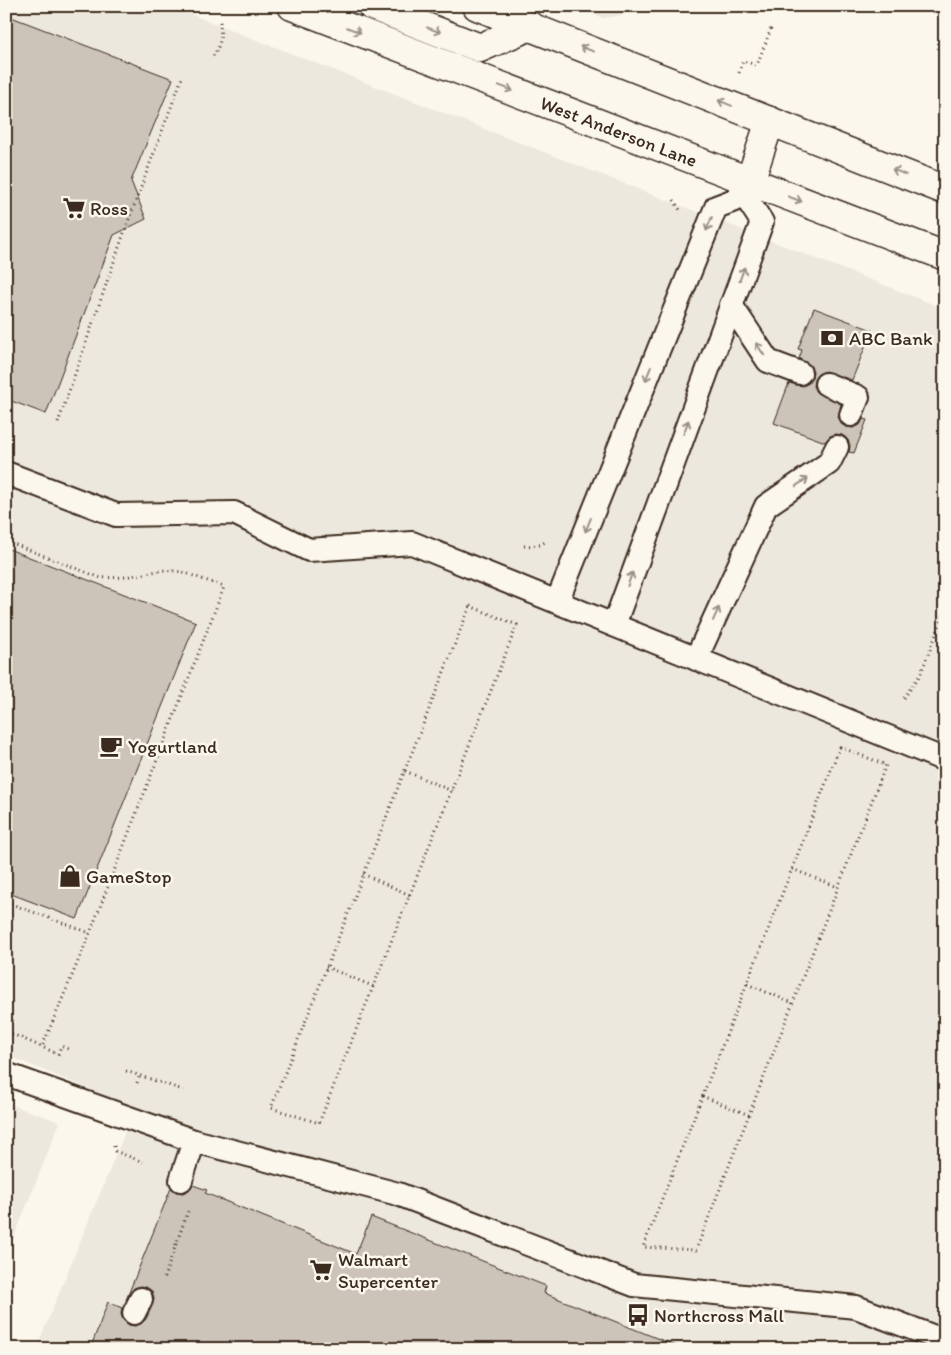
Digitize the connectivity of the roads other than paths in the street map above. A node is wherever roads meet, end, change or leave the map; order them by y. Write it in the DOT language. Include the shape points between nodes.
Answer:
graph roads {
  1 [pos="292,6"];
  2 [pos="372,6"];
  3 [pos="477,6"];
  4 [pos="530,26"];
  5 [pos="770,120"];
  6 [pos="747,189"];
  7 [pos="945,190"];
  8 [pos="945,256"];
  9 [pos="731,305"];
  10 [pos="800,373"];
  11 [pos="826,384"];
  12 [pos="851,414"];
  13 [pos="837,447"];
  14 [pos="6,472"];
  15 [pos="557,602"];
  16 [pos="614,625"];
  17 [pos="696,659"];
  18 [pos="945,760"];
  19 [pos="6,1074"];
  20 [pos="194,1140"];
  21 [pos="182,1180"];
  22 [pos="945,1341"];
  1 -- 6 [label="main road, West Anderson Lane, one-way"];
  2 -- 4 [label="main road, one-way" via="480,48"];
  3 -- 4 [label="main road"];
  5 -- 4 [label="main road, one-way"];
  5 -- 6 [label="main road"];
  7 -- 5 [label="main road, one-way"];
  6 -- 8 [label="main road, West Anderson Lane, one-way"];
  9 -- 6 [label="lane, one-way" via="762,222"];
  6 -- 15 [label="lane, one-way" via="716,208"];
  10 -- 9 [label="lane, one-way" via="768,361"];
  16 -- 9 [label="lane, one-way"];
  11 -- 12 [label="lane" via="858,397"];
  17 -- 13 [label="lane, one-way" via="766,506 829,463"];
  14 -- 15 [label="lane" via="116,515 234,513 310,550 412,543"];
  15 -- 16 [label="lane"];
  16 -- 17 [label="lane"];
  17 -- 18 [label="lane"];
  19 -- 20 [label="lane"];
  20 -- 21 [label="lane"];
  20 -- 22 [label="lane" via="398,1194 634,1286 856,1306"];
}
